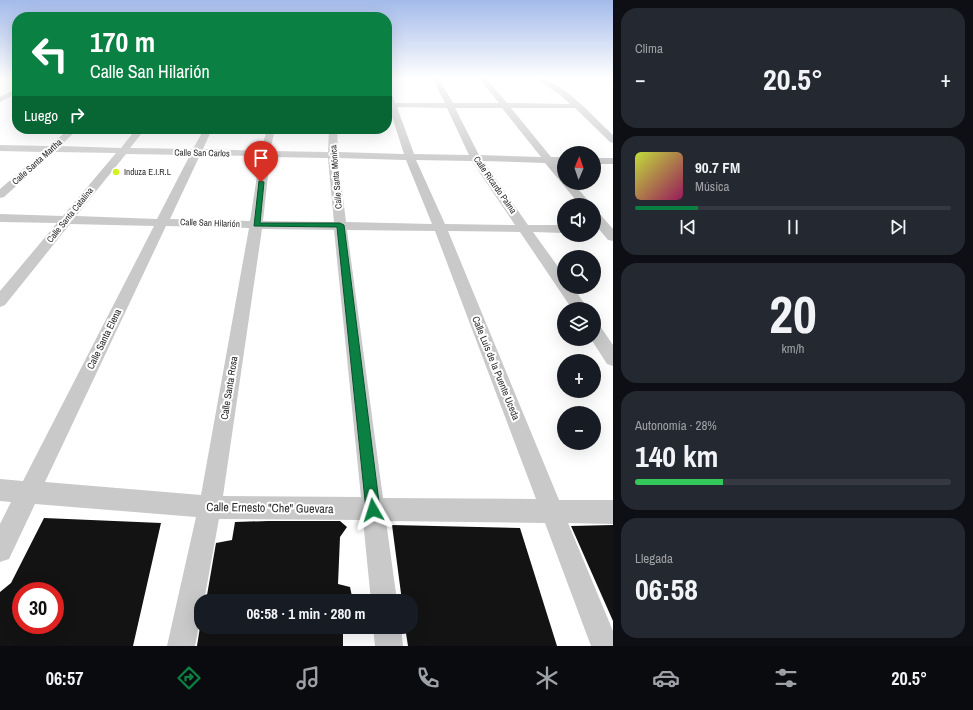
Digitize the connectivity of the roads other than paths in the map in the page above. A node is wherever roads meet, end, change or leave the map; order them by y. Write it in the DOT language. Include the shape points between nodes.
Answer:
graph roads {
  1 [pos="392,108"];
  2 [pos="452,108"];
  3 [pos="506,108"];
  4 [pos="577,108"];
  5 [pos="68,134"];
  6 [pos="137,134"];
  7 [pos="206,134"];
  8 [pos="270,134"];
  9 [pos="333,134"];
  10 [pos="613,140"];
  11 [pos="0,148"];
  12 [pos="52,149"];
  13 [pos="122,151"];
  14 [pos="197,153"];
  15 [pos="265,154"];
  16 [pos="333,156"];
  17 [pos="410,157"];
  18 [pos="476,159"];
  19 [pos="548,160"];
  20 [pos="557,160"];
  21 [pos="601,161"];
  22 [pos="613,161"];
  23 [pos="557,171"];
  24 [pos="573,190"];
  25 [pos="0,195"];
  26 [pos="580,198"];
  27 [pos="0,218"];
  28 [pos="66,220"];
  29 [pos="162,222"];
  30 [pos="256,225"];
  31 [pos="340,225"];
  32 [pos="440,227"];
  33 [pos="527,230"];
  34 [pos="557,230"];
  35 [pos="557,275"];
  36 [pos="0,302"];
  37 [pos="601,341"];
  38 [pos="613,359"];
  39 [pos="0,490"];
  40 [pos="29,491"];
  41 [pos="210,507"];
  42 [pos="373,510"];
  43 [pos="553,512"];
  44 [pos="613,512"];
  45 [pos="0,550"];
  46 [pos="383,594"];
  47 [pos="388,634"];
  48 [pos="182,646"];
  49 [pos="389,646"];
  50 [pos="605,646"];
  1 -- 17 [label="street, Calle Luis de la Puente Uceda"];
  2 -- 18 [label="street, Calle Ricardo Palma"];
  3 -- 19 [label="street"];
  4 -- 10 [label="street"];
  5 -- 12 [label="street, Calle Santa Martha"];
  6 -- 13 [label="street, Calle Santa Catalina"];
  7 -- 14 [label="street, Calle Santa Elena"];
  8 -- 15 [label="street, Calle Santa Rosa"];
  9 -- 16 [label="street, Calle Santa Mónica"];
  11 -- 12 [label="street, Calle San Carlos"];
  12 -- 13 [label="street, Calle San Carlos"];
  12 -- 25 [label="street, Calle Santa Martha"];
  13 -- 14 [label="street, Calle San Carlos"];
  13 -- 28 [label="street, Calle Santa Catalina"];
  14 -- 15 [label="street, Calle San Carlos"];
  14 -- 29 [label="street, Calle Santa Elena"];
  15 -- 16 [label="street, Calle San Carlos"];
  15 -- 30 [label="street, Calle Santa Rosa"];
  16 -- 17 [label="street, Calle San Carlos"];
  16 -- 31 [label="street, Calle Santa Mónica"];
  17 -- 18 [label="street, Calle San Carlos"];
  17 -- 32 [label="street, Calle Luis de la Puente Uceda"];
  18 -- 19 [label="street, Calle San Carlos"];
  18 -- 33 [label="street, Calle Ricardo Palma"];
  19 -- 20 [label="street, Calle San Carlos"];
  19 -- 23 [label="street"];
  21 -- 22 [label="street"];
  24 -- 26 [label="street"];
  27 -- 28 [label="street, Calle San Hilarión"];
  28 -- 29 [label="street, Calle San Hilarión"];
  28 -- 36 [label="street, Calle Santa Catalina"];
  29 -- 30 [label="street, Calle San Hilarión"];
  29 -- 40 [label="street, Calle Santa Elena"];
  30 -- 31 [label="street, Calle San Hilarión"];
  30 -- 41 [label="street, Calle Santa Rosa"];
  31 -- 32 [label="street, Calle San Hilarión"];
  31 -- 42 [label="street, Calle Santa Mónica"];
  32 -- 33 [label="street, Calle San Hilarión"];
  32 -- 43 [label="street, Calle Luis de la Puente Uceda"];
  33 -- 34 [label="street, Calle San Hilarión"];
  33 -- 35 [label="street, Calle Ricardo Palma"];
  37 -- 38 [label="street"];
  39 -- 40 [label="street, Calle Ernesto \"Che\" Guevara"];
  40 -- 41 [label="street, Calle Ernesto \"Che\" Guevara"];
  40 -- 45 [label="street, Calle Santa Elena"];
  41 -- 42 [label="street, Calle Ernesto \"Che\" Guevara"];
  41 -- 48 [label="street, Calle Santa Rosa"];
  42 -- 43 [label="street, Calle Ernesto \"Che\" Guevara"];
  42 -- 46 [label="street, Calle Santa Mónica"];
  43 -- 44 [label="street, Calle Ernesto \"Che\" Guevara"];
  43 -- 50 [label="street, Calle Luis de la Puente Uceda"];
  47 -- 49 [label="street"];
}
